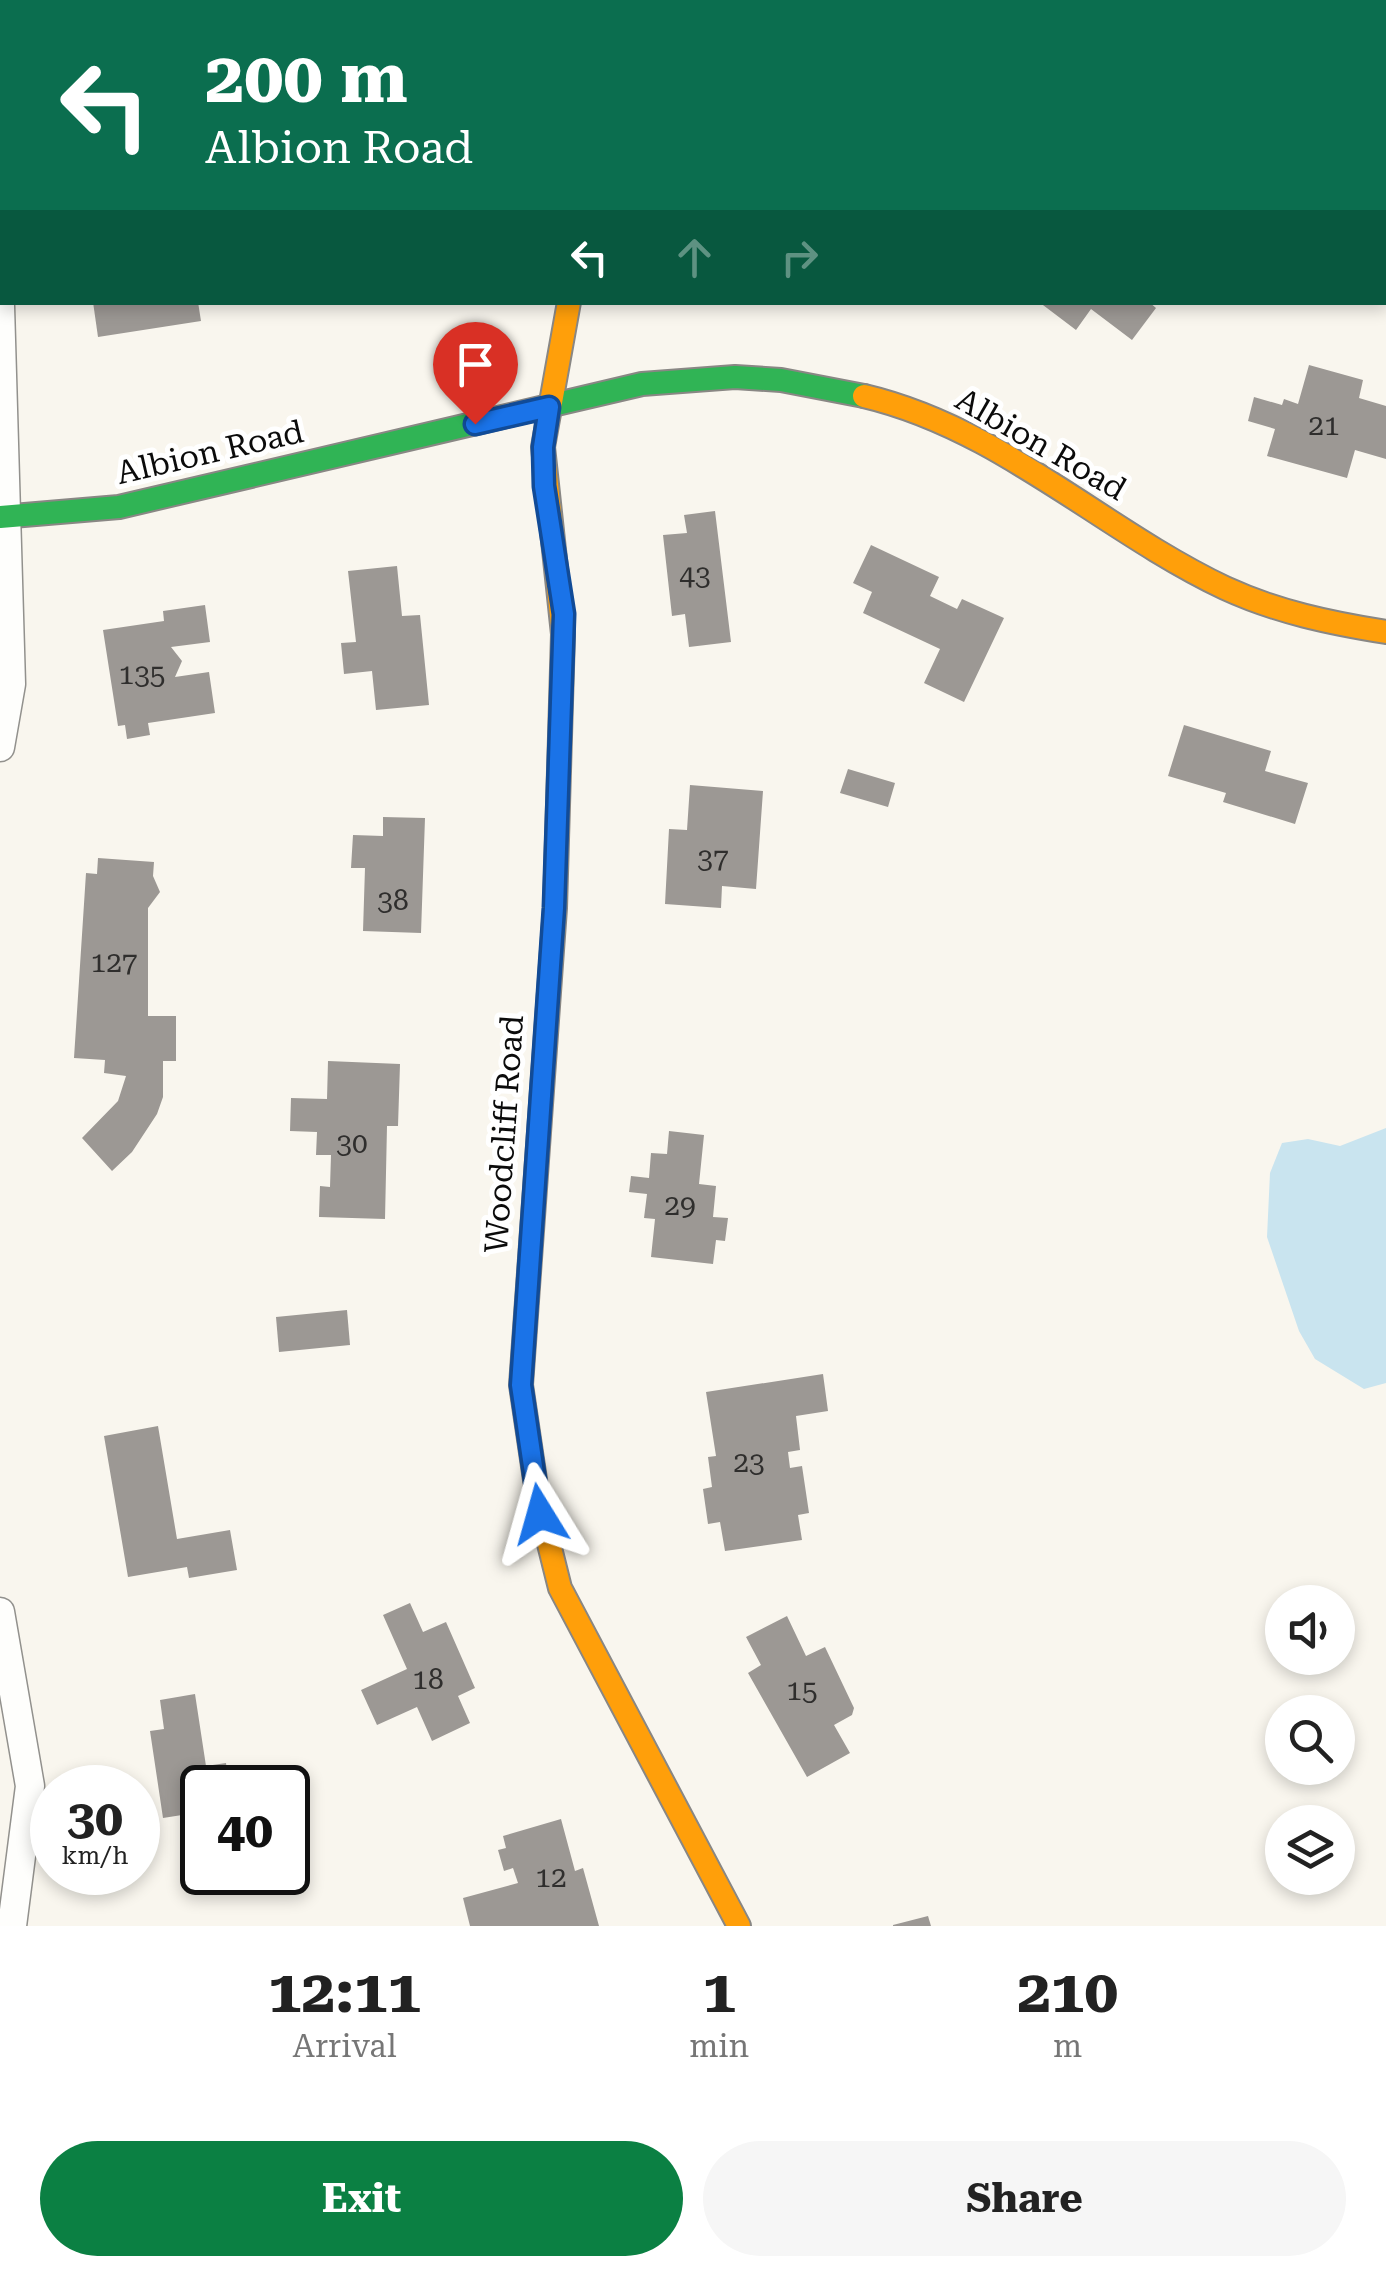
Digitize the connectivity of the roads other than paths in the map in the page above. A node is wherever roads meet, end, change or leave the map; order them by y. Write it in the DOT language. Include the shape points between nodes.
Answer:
graph roads {
  1 [pos="567,305"];
  2 [pos="0,306"];
  3 [pos="549,407"];
  4 [pos="4,516"];
  5 [pos="1386,632"];
  6 [pos="0,747"];
  7 [pos="0,1612"];
  8 [pos="12,1926"];
  9 [pos="738,1926"];
  1 -- 3 [label="street, Woodcliff Road"];
  2 -- 4 [label="street"];
  3 -- 4 [label="street, Albion Road" via="119,507"];
  3 -- 5 [label="street, Albion Road" via="686,378 791,380 848,390 1000,451 1181,567 1245,600 1316,622"];
  3 -- 9 [label="street, Woodcliff Road" via="544,486 564,614 554,908 521,1385 540,1514 560,1588"];
  4 -- 6 [label="street" via="11,684"];
  7 -- 8 [label="street" via="30,1786"];
}
